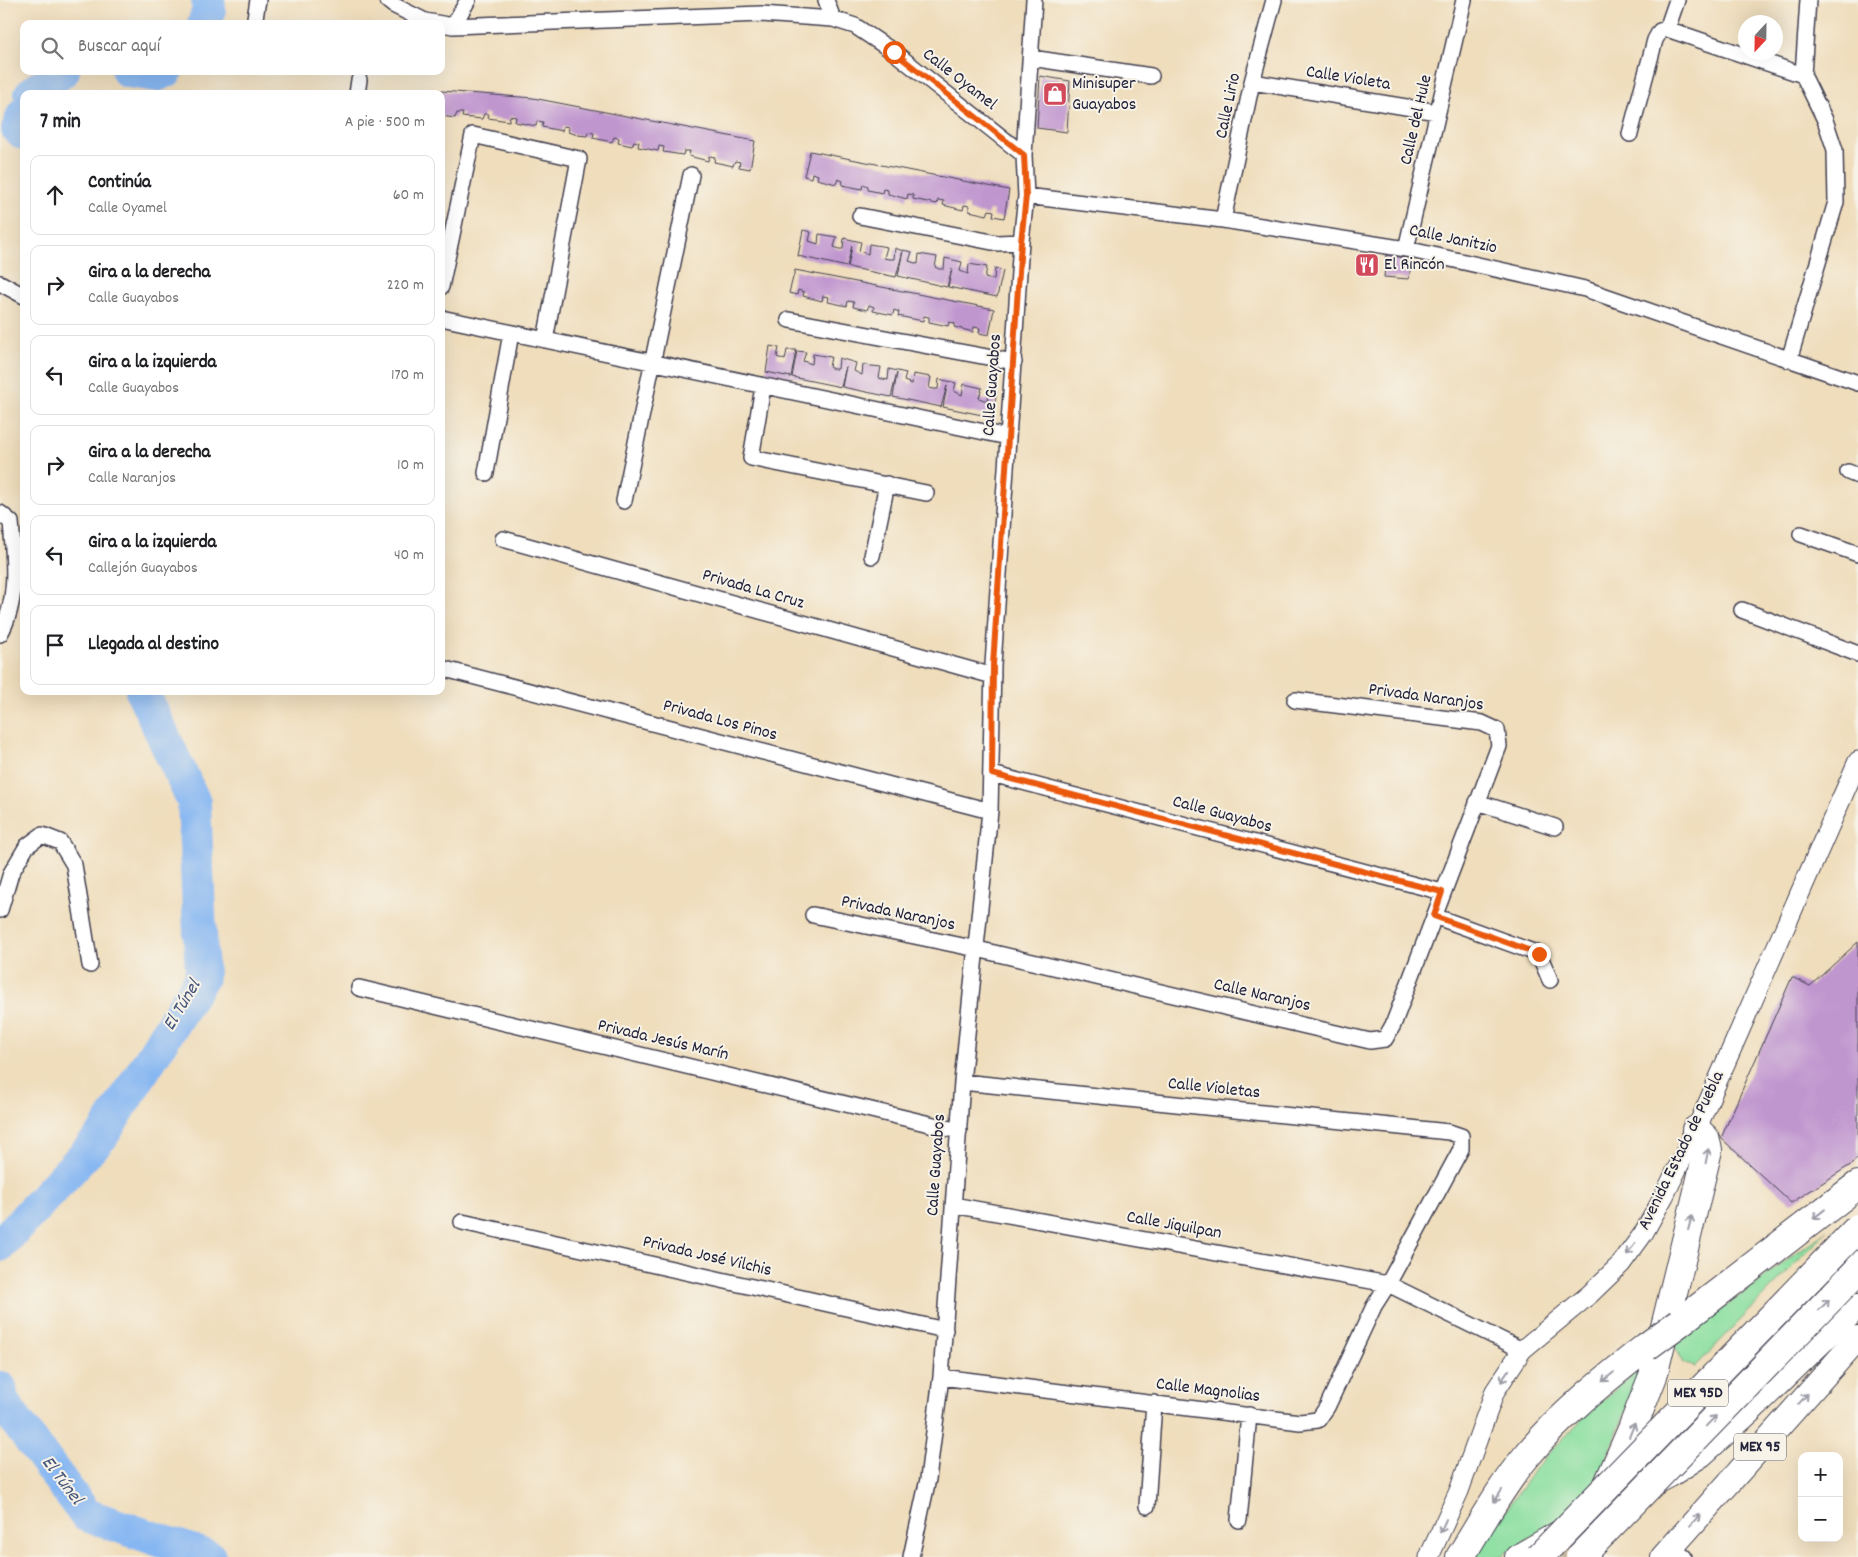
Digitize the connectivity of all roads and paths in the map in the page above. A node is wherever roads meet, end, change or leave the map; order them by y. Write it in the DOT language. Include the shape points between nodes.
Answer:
graph roads {
  1 [pos="258,0"];
  2 [pos="387,0"];
  3 [pos="468,0"];
  4 [pos="826,0"];
  5 [pos="1034,0"];
  6 [pos="1274,0"];
  7 [pos="1464,0"];
  8 [pos="1677,0"];
  9 [pos="1808,0"];
  10 [pos="833,19"];
  11 [pos="255,20"];
  12 [pos="423,20"];
  13 [pos="445,25"];
  14 [pos="453,26"];
  15 [pos="1667,29"];
  16 [pos="1031,58"];
  17 [pos="1803,75"];
  18 [pos="1151,76"];
  19 [pos="1252,82"];
  20 [pos="1437,112"];
  21 [pos="1630,134"];
  22 [pos="1024,155"];
  23 [pos="691,175"];
  24 [pos="1026,196"];
  25 [pos="860,216"];
  26 [pos="1223,220"];
  27 [pos="1021,242"];
  28 [pos="1406,249"];
  29 [pos="445,268"];
  30 [pos="0,283"];
  31 [pos="20,294"];
  32 [pos="445,319"];
  33 [pos="789,320"];
  34 [pos="511,333"];
  35 [pos="545,340"];
  36 [pos="1789,360"];
  37 [pos="653,362"];
  38 [pos="1014,362"];
  39 [pos="1858,383"];
  40 [pos="763,387"];
  41 [pos="1008,437"];
  42 [pos="486,473"];
  43 [pos="887,484"];
  44 [pos="926,493"];
  45 [pos="624,501"];
  46 [pos="0,513"];
  47 [pos="1801,534"];
  48 [pos="503,539"];
  49 [pos="1858,554"];
  50 [pos="872,556"];
  51 [pos="1742,610"];
  52 [pos="0,634"];
  53 [pos="1858,654"];
  54 [pos="445,669"];
  55 [pos="993,676"];
  56 [pos="1295,700"];
  57 [pos="1858,761"];
  58 [pos="992,774"];
  59 [pos="1477,802"];
  60 [pos="990,811"];
  61 [pos="1555,827"];
  62 [pos="1442,892"];
  63 [pos="0,910"];
  64 [pos="813,915"];
  65 [pos="1434,916"];
  66 [pos="977,949"];
  67 [pos="90,965"];
  68 [pos="1550,980"];
  69 [pos="359,988"];
  70 [pos="962,1082"];
  71 [pos="1696,1130"];
  72 [pos="959,1131"];
  73 [pos="1858,1184"];
  74 [pos="953,1205"];
  75 [pos="462,1222"];
  76 [pos="1858,1228"];
  77 [pos="1858,1250"];
  78 [pos="1858,1270"];
  79 [pos="1388,1284"];
  80 [pos="1858,1306"];
  81 [pos="945,1330"];
  82 [pos="1858,1338"];
  83 [pos="1522,1350"];
  84 [pos="941,1377"];
  85 [pos="1154,1403"];
  86 [pos="1249,1415"];
  87 [pos="1147,1506"];
  88 [pos="1239,1520"];
  89 [pos="1673,1554"];
  90 [pos="911,1557"];
  91 [pos="1429,1557"];
  92 [pos="1460,1557"];
  93 [pos="1517,1557"];
  94 [pos="1539,1557"];
  95 [pos="1580,1557"];
  1 -- 11 [label="street"];
  2 -- 12 [label="street, Calle Oyamel"];
  3 -- 14 [label="street"];
  4 -- 10 [label="street"];
  5 -- 16 [label="street, Calle Guayabos"];
  6 -- 19 [label="street, Calle Lirio"];
  7 -- 20 [label="street, Calle del Hule"];
  8 -- 15 [label="street"];
  9 -- 17 [label="street"];
  10 -- 14 [label="street, Calle Oyamel" via="761,14"];
  10 -- 22 [label="street, Calle Oyamel" via="855,26 894,52"];
  13 -- 14 [label="street, Calle Oyamel"];
  15 -- 17 [label="street"];
  15 -- 21 [label="street" via="1660,31 1655,40"];
  16 -- 18 [label="street"];
  16 -- 22 [label="street, Calle Guayabos"];
  17 -- 36 [label="street" via="1825,120 1835,150 1836,202"];
  19 -- 20 [label="street, Calle Violeta"];
  19 -- 26 [label="street, Calle Lirio"];
  20 -- 28 [label="street, Calle del Hule"];
  22 -- 24 [label="street, Calle Guayabos"];
  23 -- 37 [label="street"];
  24 -- 26 [label="street, Calle Janitzio"];
  24 -- 27 [label="street, Calle Guayabos"];
  25 -- 27 [label="street" via="997,242"];
  26 -- 28 [label="street, Calle Janitzio"];
  27 -- 38 [label="street, Calle Guayabos"];
  28 -- 36 [label="street, Calle Janitzio" via="1585,289"];
  29 -- 35 [label="street" via="473,135 579,159"];
  30 -- 31 [label="street"];
  32 -- 34 [label="street"];
  33 -- 38 [label="street"];
  34 -- 35 [label="street"];
  34 -- 42 [label="street"];
  35 -- 37 [label="street"];
  36 -- 39 [label="street, Calle Janitzio"];
  37 -- 40 [label="street"];
  37 -- 45 [label="street"];
  38 -- 41 [label="street, Calle Guayabos"];
  40 -- 41 [label="street"];
  40 -- 43 [label="street" via="751,458"];
  41 -- 55 [label="street, Calle Guayabos"];
  43 -- 44 [label="street"];
  43 -- 50 [label="street"];
  46 -- 52 [label="street" via="11,522 15,574 7,622"];
  47 -- 49 [label="street"];
  48 -- 55 [label="street, Privada La Cruz"];
  51 -- 53 [label="street"];
  54 -- 60 [label="street, Privada Los Pinos"];
  55 -- 58 [label="street, Calle Guayabos"];
  56 -- 59 [label="street, Privada Naranjos" via="1482,723 1497,730 1499,746"];
  57 -- 71 [label="street, Avenida Estado de Puebla"];
  58 -- 60 [label="street, Calle Guayabos"];
  58 -- 62 [label="street, Calle Guayabos"];
  59 -- 61 [label="street"];
  59 -- 62 [label="street, Privada Naranjos"];
  60 -- 66 [label="street, Calle Guayabos"];
  62 -- 65 [label="street, Calle Naranjos"];
  63 -- 67 [label="street" via="12,873 27,846 42,835 60,842 74,865"];
  64 -- 66 [label="street, Privada Naranjos"];
  65 -- 66 [label="street, Calle Naranjos" via="1393,1025 1385,1039 1370,1041"];
  65 -- 68 [label="street" via="1539,954"];
  66 -- 70 [label="street, Calle Guayabos"];
  69 -- 72 [label="street, Privada Jesús Marín"];
  70 -- 72 [label="street, Calle Guayabos"];
  70 -- 79 [label="street, Calle Violetas" via="1449,1132 1461,1136 1461,1149"];
  77 -- 71 [label="highway, one-way" via="1697,1394 1600,1498 1653,1376 1708,1150 1705,1138"];
  71 -- 83 [label="street, Avenida Estado de Puebla, one-way" via="1643,1234 1620,1264 1590,1294"];
  72 -- 74 [label="street, Calle Guayabos"];
  73 -- 92 [label="highway, one-way, bridge" via="1646,1347 1555,1424 1524,1458"];
  74 -- 79 [label="street, Calle Jiquilpan"];
  74 -- 81 [label="street, Calle Guayabos"];
  75 -- 81 [label="street, Privada José Vilchis"];
  76 -- 94 [label="highway, MEX 95D, bridge"];
  95 -- 78 [label="highway, MEX 95D, one-way, bridge"];
  79 -- 83 [label="street, Calle Jiquilpan"];
  79 -- 86 [label="street, Calle Magnolias" via="1318,1420 1300,1422"];
  80 -- 93 [label="main road, MEX 95" via="1701,1455"];
  81 -- 84 [label="street, Calle Guayabos"];
  89 -- 82 [label="main road, MEX 95, one-way"];
  83 -- 91 [label="street, Avenida Estado de Puebla, one-way" via="1495,1391 1458,1491"];
  84 -- 85 [label="street, Calle Magnolias"];
  84 -- 90 [label="street, Calle Guayabos" via="928,1479"];
  85 -- 86 [label="street, Calle Magnolias"];
  85 -- 87 [label="street"];
  86 -- 88 [label="street"];
}
